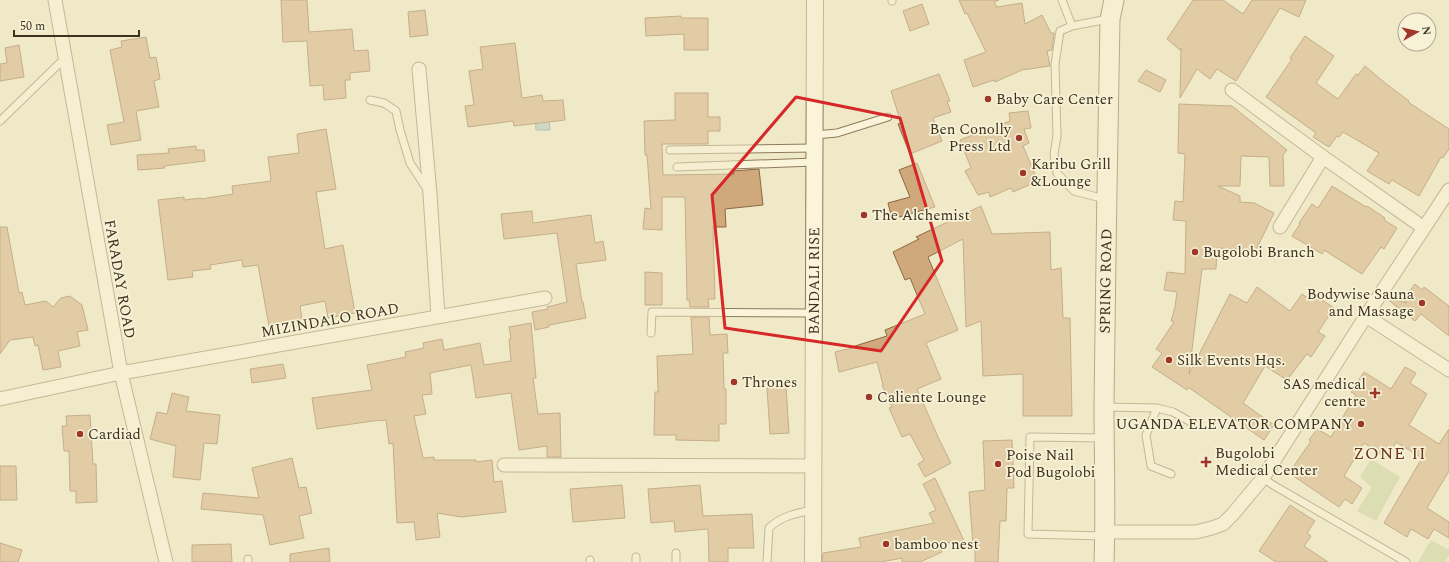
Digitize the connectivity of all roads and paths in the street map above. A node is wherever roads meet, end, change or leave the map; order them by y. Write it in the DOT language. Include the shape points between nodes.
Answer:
graph roads {
  1 [pos="55,0"];
  2 [pos="815,0"];
  3 [pos="1062,0"];
  4 [pos="1114,0"];
  5 [pos="1110,19"];
  6 [pos="1072,26"];
  7 [pos="65,58"];
  8 [pos="419,69"];
  9 [pos="1232,90"];
  10 [pos="370,100"];
  11 [pos="888,117"];
  12 [pos="0,121"];
  13 [pos="814,148"];
  14 [pos="670,150"];
  15 [pos="1323,157"];
  16 [pos="677,167"];
  17 [pos="1449,190"];
  18 [pos="430,194"];
  19 [pos="1107,199"];
  20 [pos="1280,227"];
  21 [pos="1424,228"];
  22 [pos="544,298"];
  23 [pos="814,313"];
  24 [pos="1366,316"];
  25 [pos="438,317"];
  26 [pos="651,333"];
  27 [pos="1449,370"];
  28 [pos="121,373"];
  29 [pos="0,398"];
  30 [pos="1104,407"];
  31 [pos="1157,408"];
  32 [pos="1196,425"];
  33 [pos="1104,438"];
  34 [pos="504,465"];
  35 [pos="814,466"];
  36 [pos="1171,474"];
  37 [pos="1262,478"];
  38 [pos="814,510"];
  39 [pos="1105,534"];
  40 [pos="676,553"];
  41 [pos="166,562"];
  42 [pos="676,562"];
  43 [pos="767,562"];
  44 [pos="814,562"];
  45 [pos="1104,562"];
  46 [pos="1406,562"];
  1 -- 7 [label="street, FARADAY ROAD"];
  2 -- 13 [label="street, BANDALI RISE"];
  3 -- 6 [label="lane"];
  4 -- 5 [label="main road, SPRING ROAD"];
  5 -- 6 [label="lane"];
  5 -- 19 [label="main road, SPRING ROAD"];
  6 -- 19 [label="lane" via="1060,30 1055,64 1054,154 1057,173 1074,191"];
  7 -- 12 [label="lane"];
  7 -- 28 [label="street, FARADAY ROAD"];
  8 -- 18 [label="street"];
  9 -- 15 [label="street"];
  10 -- 18 [label="lane" via="384,103 396,111 410,164"];
  11 -- 13 [label="lane" via="837,133"];
  13 -- 14 [label="lane"];
  13 -- 16 [label="lane"];
  13 -- 23 [label="street, BANDALI RISE"];
  15 -- 20 [label="street"];
  15 -- 21 [label="street"];
  17 -- 21 [label="street"];
  18 -- 25 [label="street"];
  19 -- 30 [label="main road, SPRING ROAD"];
  21 -- 24 [label="street"];
  22 -- 25 [label="street, MIZINDALO ROAD"];
  23 -- 26 [label="lane" via="652,312"];
  23 -- 35 [label="street, BANDALI RISE"];
  24 -- 27 [label="street"];
  24 -- 37 [label="street"];
  25 -- 28 [label="street, MIZINDALO ROAD"];
  28 -- 29 [label="street, MIZINDALO ROAD"];
  28 -- 41 [label="street, FARADAY ROAD"];
  30 -- 31 [label="lane"];
  30 -- 33 [label="main road, SPRING ROAD"];
  31 -- 32 [label="lane" via="1173,412"];
  31 -- 36 [label="lane" via="1146,435 1151,466"];
  33 -- 39 [label="main road, SPRING ROAD"];
  33 -- 39 [label="lane" via="1030,437 1028,534"];
  34 -- 35 [label="street"];
  35 -- 38 [label="street, BANDALI RISE"];
  37 -- 39 [label="street" via="1223,524 1212,528 1196,532"];
  37 -- 46 [label="lane"];
  38 -- 43 [label="lane" via="791,515 775,522 769,528"];
  38 -- 44 [label="street, BANDALI RISE"];
  39 -- 45 [label="main road, SPRING ROAD"];
  40 -- 42 [label="lane"];
}
